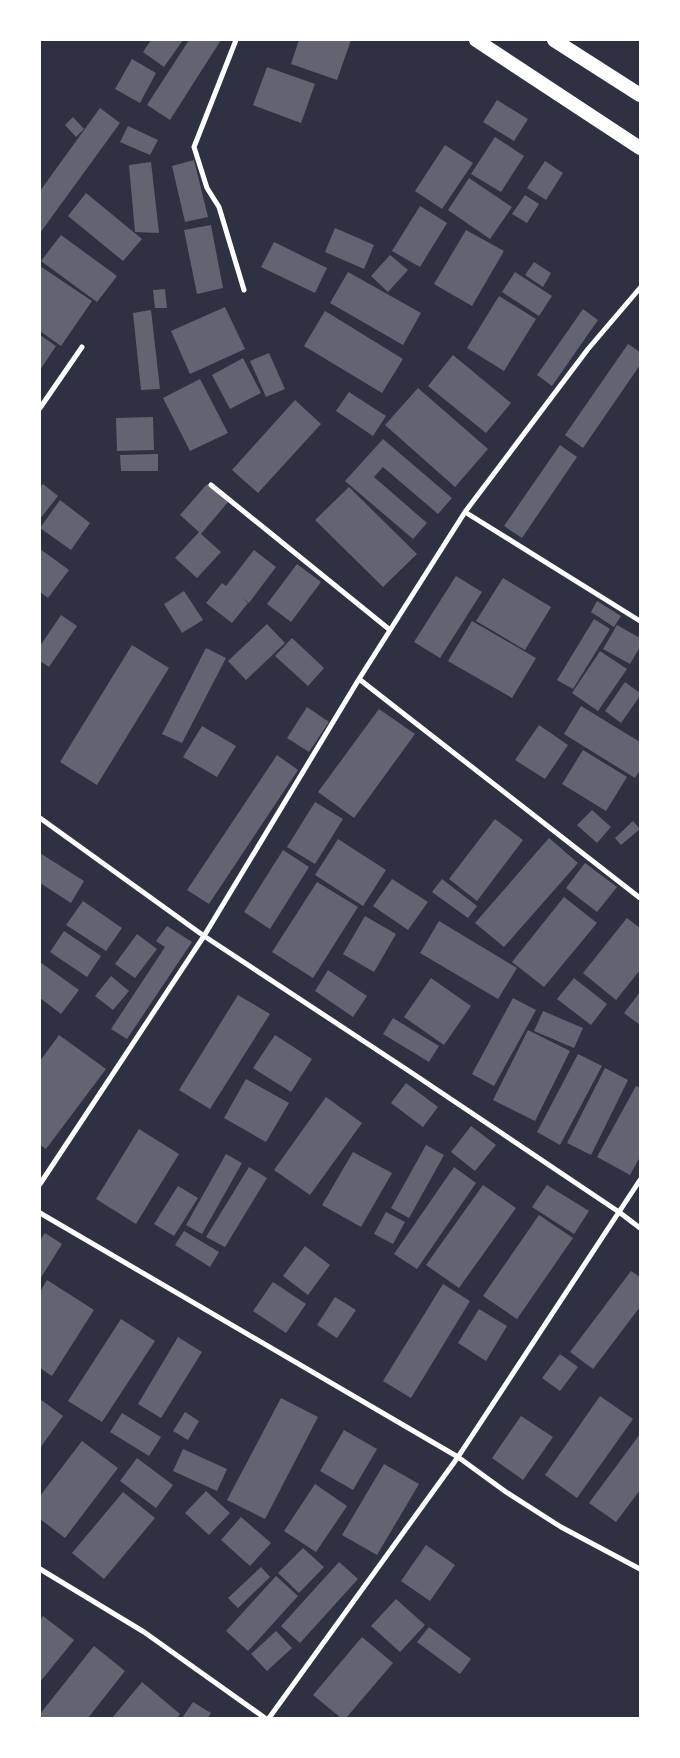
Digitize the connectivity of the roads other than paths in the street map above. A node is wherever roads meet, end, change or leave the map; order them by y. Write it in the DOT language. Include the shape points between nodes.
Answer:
graph roads {
  1 [pos="236,40"];
  2 [pos="476,40"];
  3 [pos="554,40"];
  4 [pos="640,95"];
  5 [pos="640,148"];
  6 [pos="640,288"];
  7 [pos="244,290"];
  8 [pos="82,347"];
  9 [pos="40,408"];
  10 [pos="211,485"];
  11 [pos="465,512"];
  12 [pos="640,621"];
  13 [pos="390,630"];
  14 [pos="359,679"];
  15 [pos="40,818"];
  16 [pos="640,898"];
  17 [pos="204,936"];
  18 [pos="42,1173"];
  19 [pos="640,1180"];
  20 [pos="40,1184"];
  21 [pos="40,1212"];
  22 [pos="619,1212"];
  23 [pos="640,1228"];
  24 [pos="458,1458"];
  25 [pos="640,1569"];
  26 [pos="40,1570"];
  27 [pos="265,1718"];
  28 [pos="269,1718"];
  1 -- 7 [label="street" via="194,147 207,188 219,207"];
  2 -- 5 [label="highway"];
  3 -- 4 [label="highway"];
  6 -- 11 [label="street" via="588,349"];
  8 -- 9 [label="street"];
  10 -- 13 [label="street"];
  11 -- 12 [label="street"];
  11 -- 13 [label="street"];
  13 -- 14 [label="street"];
  14 -- 16 [label="street"];
  14 -- 17 [label="street"];
  15 -- 17 [label="street"];
  17 -- 18 [label="street"];
  17 -- 22 [label="street"];
  18 -- 20 [label="street"];
  19 -- 22 [label="street"];
  21 -- 24 [label="street"];
  22 -- 23 [label="street"];
  22 -- 24 [label="street"];
  24 -- 25 [label="street" via="561,1527"];
  24 -- 28 [label="street"];
  26 -- 27 [label="street" via="144,1632"];
}
